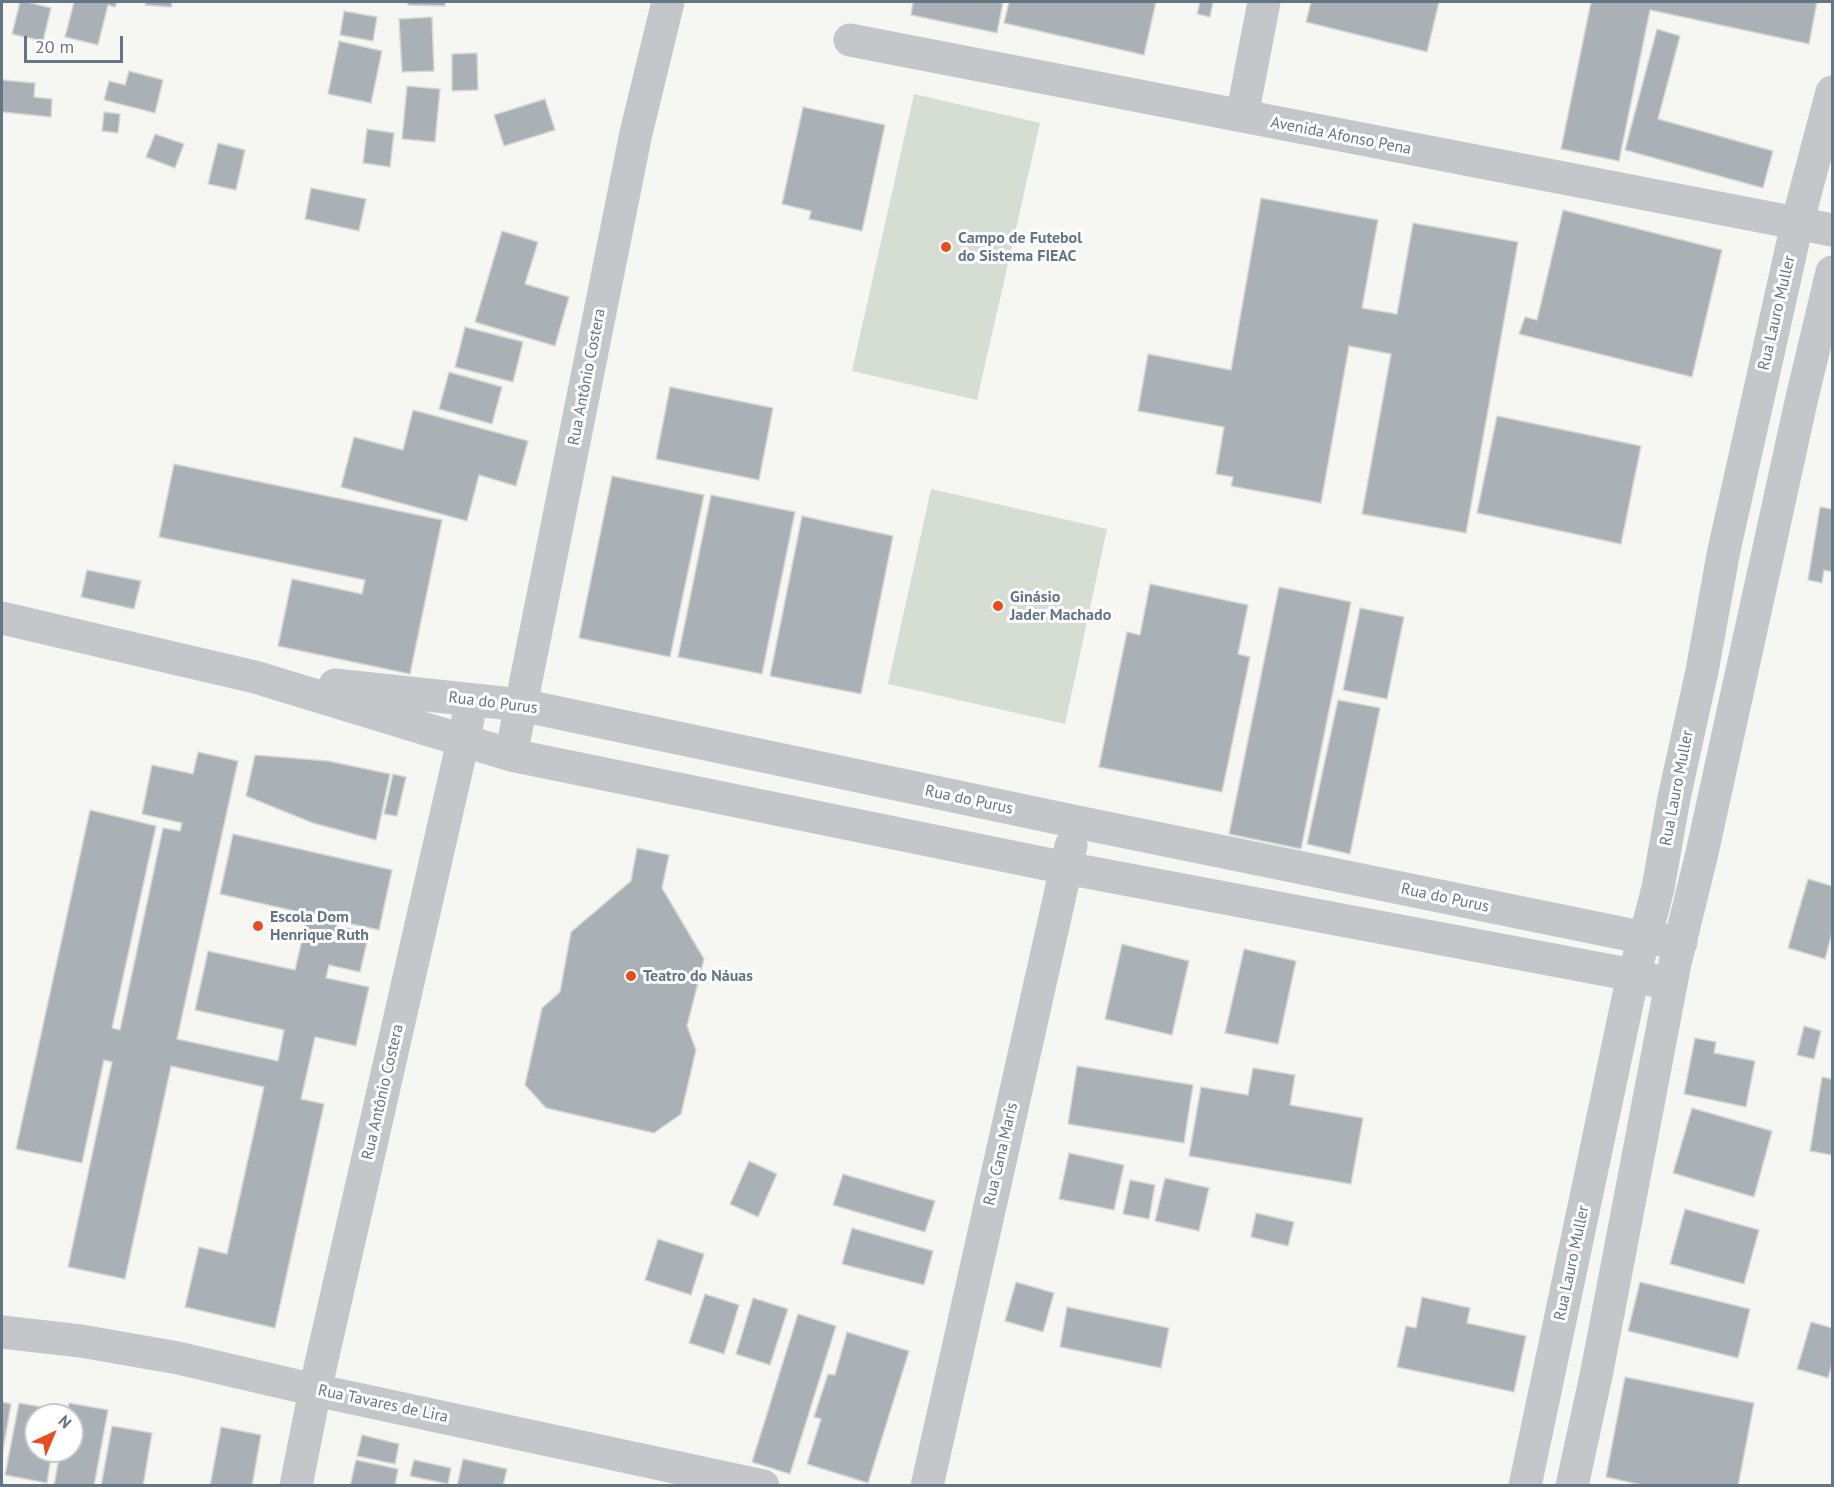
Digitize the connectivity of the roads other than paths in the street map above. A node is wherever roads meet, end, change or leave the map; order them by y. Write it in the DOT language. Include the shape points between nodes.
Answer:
graph roads {
  1 [pos="668,2"];
  2 [pos="1264,2"];
  3 [pos="850,40"];
  4 [pos="1833,92"];
  5 [pos="1242,116"];
  6 [pos="1797,224"];
  7 [pos="1833,230"];
  8 [pos="1833,272"];
  9 [pos="2,618"];
  10 [pos="255,677"];
  11 [pos="472,700"];
  12 [pos="521,705"];
  13 [pos="463,740"];
  14 [pos="511,754"];
  15 [pos="1077,822"];
  16 [pos="1066,868"];
  17 [pos="1645,938"];
  18 [pos="1680,942"];
  19 [pos="1633,975"];
  20 [pos="1671,985"];
  21 [pos="2,1332"];
  22 [pos="315,1390"];
  23 [pos="296,1485"];
  24 [pos="763,1485"];
  25 [pos="927,1485"];
  26 [pos="1525,1485"];
  27 [pos="1572,1485"];
  1 -- 12 [label="street, Rua Antônio Costera" via="636,134"];
  2 -- 5 [label="street"];
  3 -- 5 [label="street, Avenida Afonso Pena"];
  4 -- 6 [label="street, Rua Lauro Muller"];
  5 -- 6 [label="street, Avenida Afonso Pena"];
  6 -- 7 [label="street, Avenida Afonso Pena"];
  6 -- 17 [label="street, Rua Lauro Muller" via="1724,550"];
  8 -- 18 [label="street" via="1800,402"];
  9 -- 10 [label="street, Rua do Purus"];
  10 -- 11 [label="street, Rua do Purus"];
  10 -- 13 [label="street, Rua do Purus"];
  11 -- 12 [label="street, Rua do Purus"];
  11 -- 13 [label="street, Rua Antônio Costera"];
  12 -- 14 [label="street, Rua Antônio Costera"];
  12 -- 15 [label="street, Rua do Purus"];
  13 -- 14 [label="street, Rua do Purus"];
  13 -- 22 [label="street, Rua Antônio Costera"];
  14 -- 16 [label="street, Rua do Purus"];
  15 -- 16 [label="street, Rua Cana Maris"];
  15 -- 17 [label="street, Rua do Purus"];
  16 -- 19 [label="street, Rua do Purus"];
  16 -- 25 [label="street, Rua Cana Maris"];
  17 -- 18 [label="street, Rua do Purus"];
  17 -- 19 [label="street, Rua Lauro Muller"];
  18 -- 20 [label="street"];
  19 -- 20 [label="street, Rua do Purus"];
  19 -- 26 [label="street, Rua Lauro Muller"];
  20 -- 27 [label="street"];
  21 -- 22 [label="street, Rua Tavares de Lira" via="178,1358"];
  22 -- 23 [label="street, Rua Antônio Costera"];
  22 -- 24 [label="street, Rua Tavares de Lira"];
}
